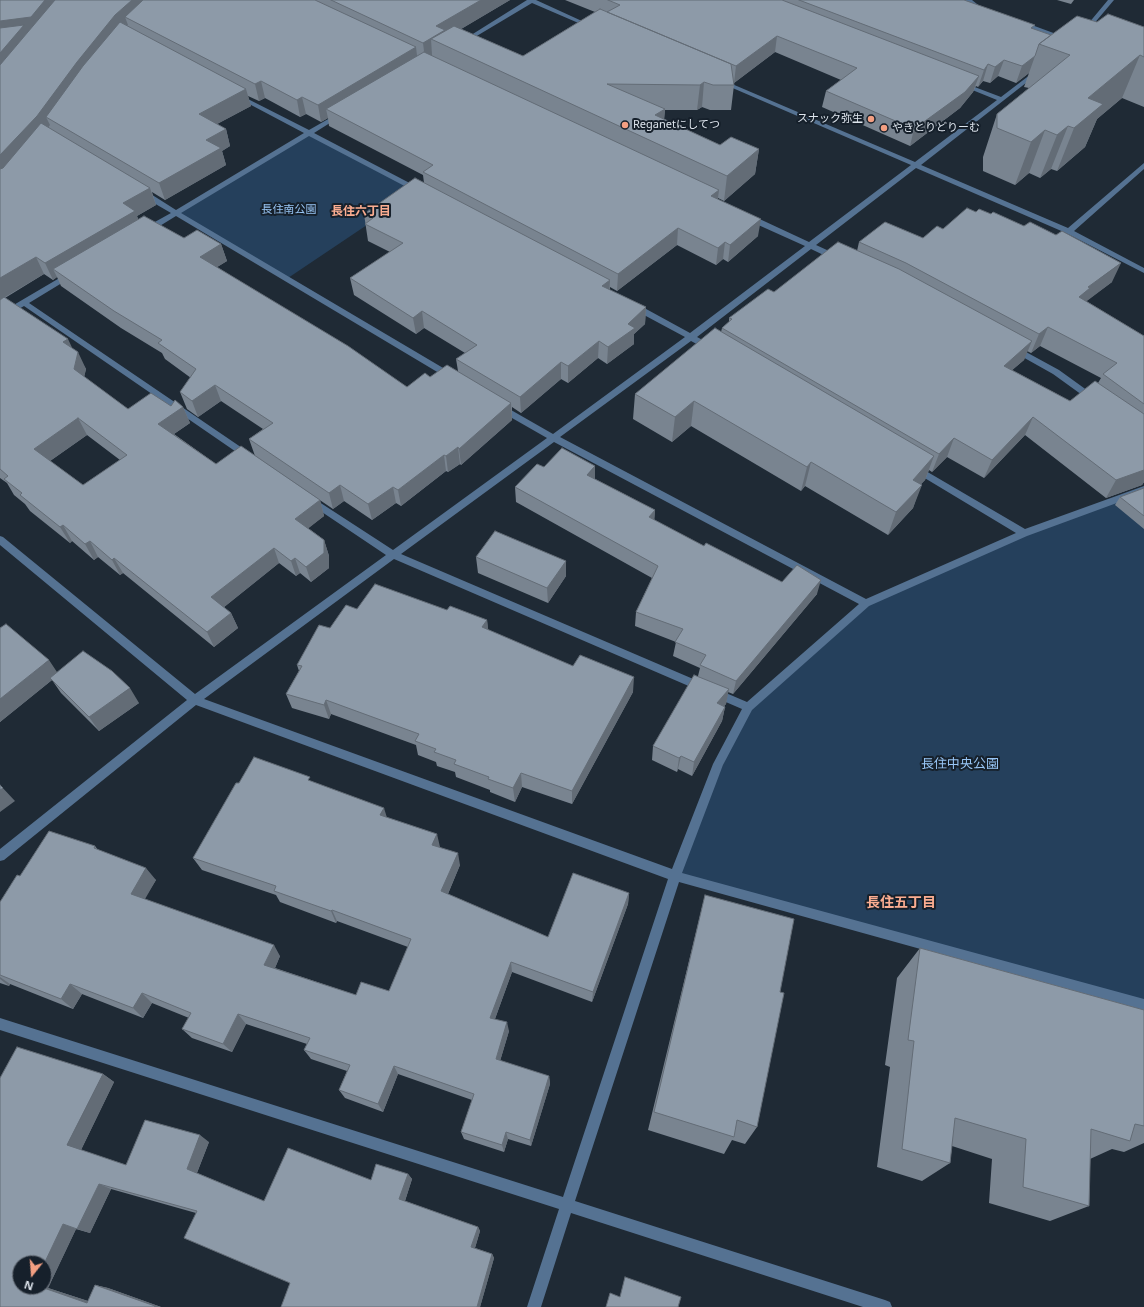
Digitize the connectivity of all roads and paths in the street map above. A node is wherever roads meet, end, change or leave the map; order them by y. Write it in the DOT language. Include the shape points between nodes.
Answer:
graph roads {
  1 [pos="532,0"];
  2 [pos="957,0"];
  3 [pos="968,0"];
  4 [pos="1111,0"];
  5 [pos="979,8"];
  6 [pos="986,11"];
  7 [pos="1016,21"];
  8 [pos="597,29"];
  9 [pos="459,44"];
  10 [pos="1044,66"];
  11 [pos="713,78"];
  12 [pos="957,82"];
  13 [pos="233,93"];
  14 [pos="1001,99"];
  15 [pos="347,110"];
  16 [pos="308,134"];
  17 [pos="916,165"];
  18 [pos="1144,165"];
  19 [pos="135,188"];
  20 [pos="426,194"];
  21 [pos="176,213"];
  22 [pos="742,214"];
  23 [pos="1069,231"];
  24 [pos="143,232"];
  25 [pos="808,246"];
  26 [pos="842,261"];
  27 [pos="77,271"];
  28 [pos="1144,271"];
  29 [pos="628,302"];
  30 [pos="24,303"];
  31 [pos="0,317"];
  32 [pos="692,336"];
  33 [pos="1007,345"];
  34 [pos="719,352"];
  35 [pos="462,384"];
  36 [pos="495,404"];
  37 [pos="1100,404"];
  38 [pos="552,437"];
  39 [pos="253,460"];
  40 [pos="909,465"];
  41 [pos="1144,489"];
  42 [pos="305,496"];
  43 [pos="1024,533"];
  44 [pos="0,540"];
  45 [pos="392,554"];
  46 [pos="866,603"];
  47 [pos="195,700"];
  48 [pos="748,707"];
  49 [pos="0,856"];
  50 [pos="675,876"];
  51 [pos="1144,1005"];
  52 [pos="0,1024"];
  53 [pos="568,1206"];
  54 [pos="534,1307"];
  55 [pos="885,1307"];
  1 -- 8 [label="street"];
  1 -- 9 [label="street"];
  2 -- 5 [label="street"];
  3 -- 5 [label="street"];
  4 -- 7 [label="street" via="1078,40"];
  5 -- 6 [label="street"];
  10 -- 14 [label="street"];
  11 -- 17 [label="street"];
  12 -- 14 [label="street"];
  13 -- 16 [label="street"];
  14 -- 17 [label="street"];
  15 -- 16 [label="street"];
  16 -- 20 [label="street"];
  16 -- 21 [label="street"];
  17 -- 23 [label="street"];
  17 -- 25 [label="street"];
  18 -- 23 [label="street"];
  19 -- 21 [label="street"];
  21 -- 24 [label="street"];
  21 -- 35 [label="street"];
  22 -- 25 [label="street"];
  23 -- 28 [label="street"];
  25 -- 26 [label="street"];
  25 -- 32 [label="street"];
  27 -- 30 [label="street"];
  29 -- 32 [label="street"];
  30 -- 31 [label="street"];
  30 -- 39 [label="street"];
  32 -- 34 [label="street"];
  32 -- 38 [label="street"];
  33 -- 37 [label="street" via="1056,372"];
  36 -- 38 [label="street"];
  38 -- 45 [label="street"];
  38 -- 46 [label="street"];
  40 -- 43 [label="street"];
  41 -- 43 [label="street"];
  42 -- 45 [label="street"];
  43 -- 46 [label="street"];
  44 -- 47 [label="street"];
  45 -- 47 [label="street"];
  45 -- 48 [label="street"];
  46 -- 48 [label="street"];
  47 -- 49 [label="street"];
  47 -- 50 [label="street"];
  48 -- 50 [label="street" via="718,764"];
  50 -- 51 [label="street"];
  50 -- 53 [label="street"];
  52 -- 53 [label="street"];
  53 -- 54 [label="street"];
  53 -- 55 [label="street"];
}
